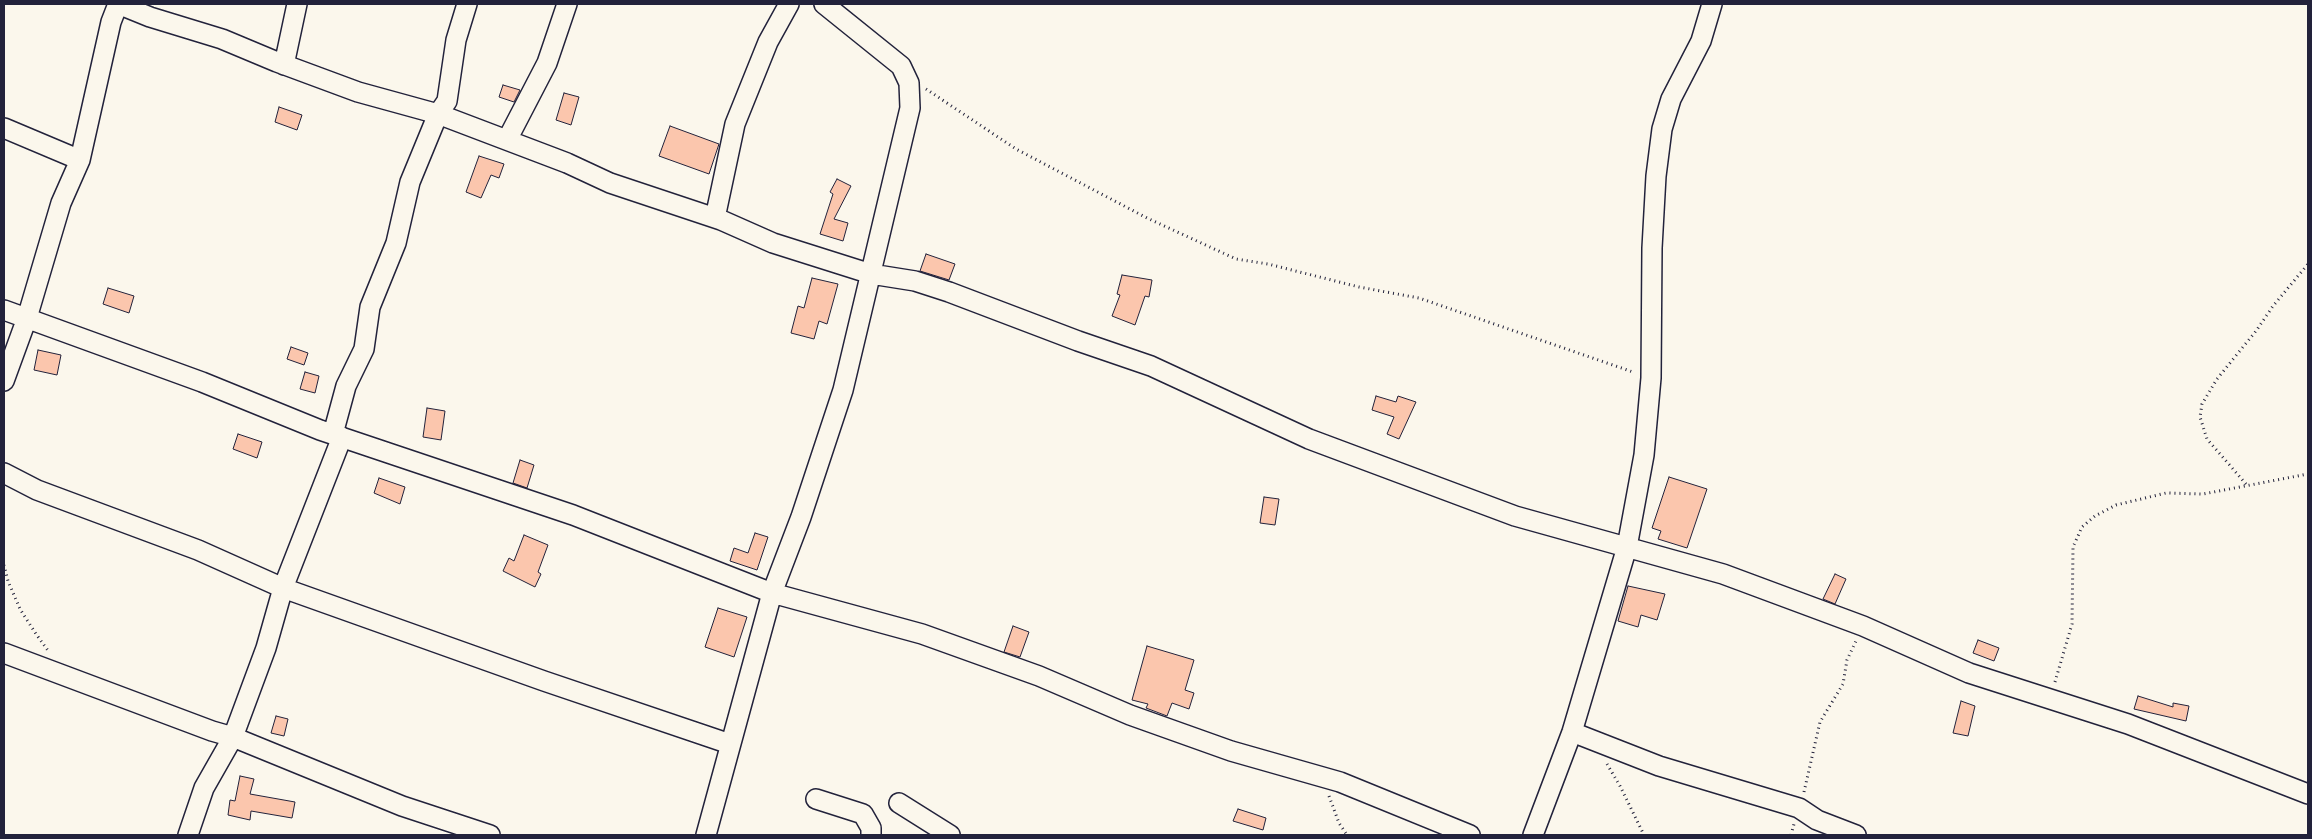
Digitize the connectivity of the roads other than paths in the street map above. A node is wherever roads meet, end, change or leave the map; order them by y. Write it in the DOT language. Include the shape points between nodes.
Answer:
graph roads {
  1 [pos="118,4"];
  2 [pos="297,4"];
  3 [pos="467,4"];
  4 [pos="567,4"];
  5 [pos="789,4"];
  6 [pos="824,4"];
  7 [pos="1712,4"];
  8 [pos="284,65"];
  9 [pos="438,114"];
  10 [pos="4,128"];
  11 [pos="507,140"];
  12 [pos="80,160"];
  13 [pos="715,218"];
  14 [pos="871,274"];
  15 [pos="4,310"];
  16 [pos="27,318"];
  17 [pos="4,381"];
  18 [pos="338,436"];
  19 [pos="4,473"];
  20 [pos="1627,547"];
  21 [pos="283,588"];
  22 [pos="772,592"];
  23 [pos="4,653"];
  24 [pos="1572,732"];
  25 [pos="233,737"];
  26 [pos="730,744"];
  27 [pos="2308,794"];
  28 [pos="816,799"];
  29 [pos="899,803"];
  30 [pos="188,835"];
  31 [pos="490,835"];
  32 [pos="706,835"];
  33 [pos="871,835"];
  34 [pos="950,835"];
  35 [pos="1470,835"];
  36 [pos="1533,835"];
  37 [pos="1856,835"];
  1 -- 8 [label="street" via="222,39"];
  1 -- 12 [label="street" via="111,22"];
  2 -- 8 [label="street"];
  3 -- 9 [label="street" via="456,40 449,94"];
  4 -- 11 [label="street" via="547,63"];
  5 -- 13 [label="street" via="768,42 736,124"];
  6 -- 14 [label="street" via="901,66 909,83 910,108"];
  7 -- 20 [label="street" via="1701,41 1672,99 1662,129 1652,248 1651,378 1644,455"];
  8 -- 9 [label="street" via="358,92"];
  9 -- 11 [label="street"];
  9 -- 18 [label="street" via="410,182 396,243 370,307 364,349 346,386"];
  10 -- 12 [label="street"];
  11 -- 13 [label="street" via="610,183"];
  12 -- 16 [label="street" via="61,203"];
  13 -- 14 [label="street" via="773,243"];
  14 -- 20 [label="street" via="915,281 967,299 1151,366 1318,442 1515,516"];
  14 -- 22 [label="street" via="843,390"];
  15 -- 16 [label="street"];
  16 -- 17 [label="street"];
  16 -- 18 [label="street"];
  18 -- 21 [label="street"];
  18 -- 22 [label="street" via="573,515"];
  19 -- 21 [label="street" via="37,490 198,550"];
  20 -- 24 [label="street"];
  20 -- 27 [label="street" via="1723,574 1863,626 1969,673 2128,724"];
  21 -- 25 [label="street" via="266,648"];
  21 -- 26 [label="street"];
  22 -- 26 [label="street"];
  22 -- 35 [label="street" via="922,634 1039,676 1130,715 1231,752 1340,782"];
  23 -- 25 [label="street" via="212,732"];
  24 -- 36 [label="street"];
  24 -- 37 [label="street" via="1659,766 1799,808 1817,820"];
  25 -- 30 [label="street" via="204,788"];
  25 -- 31 [label="street" via="402,806"];
  26 -- 32 [label="street"];
  28 -- 33 [label="street" via="863,814"];
  29 -- 34 [label="street"];
}
